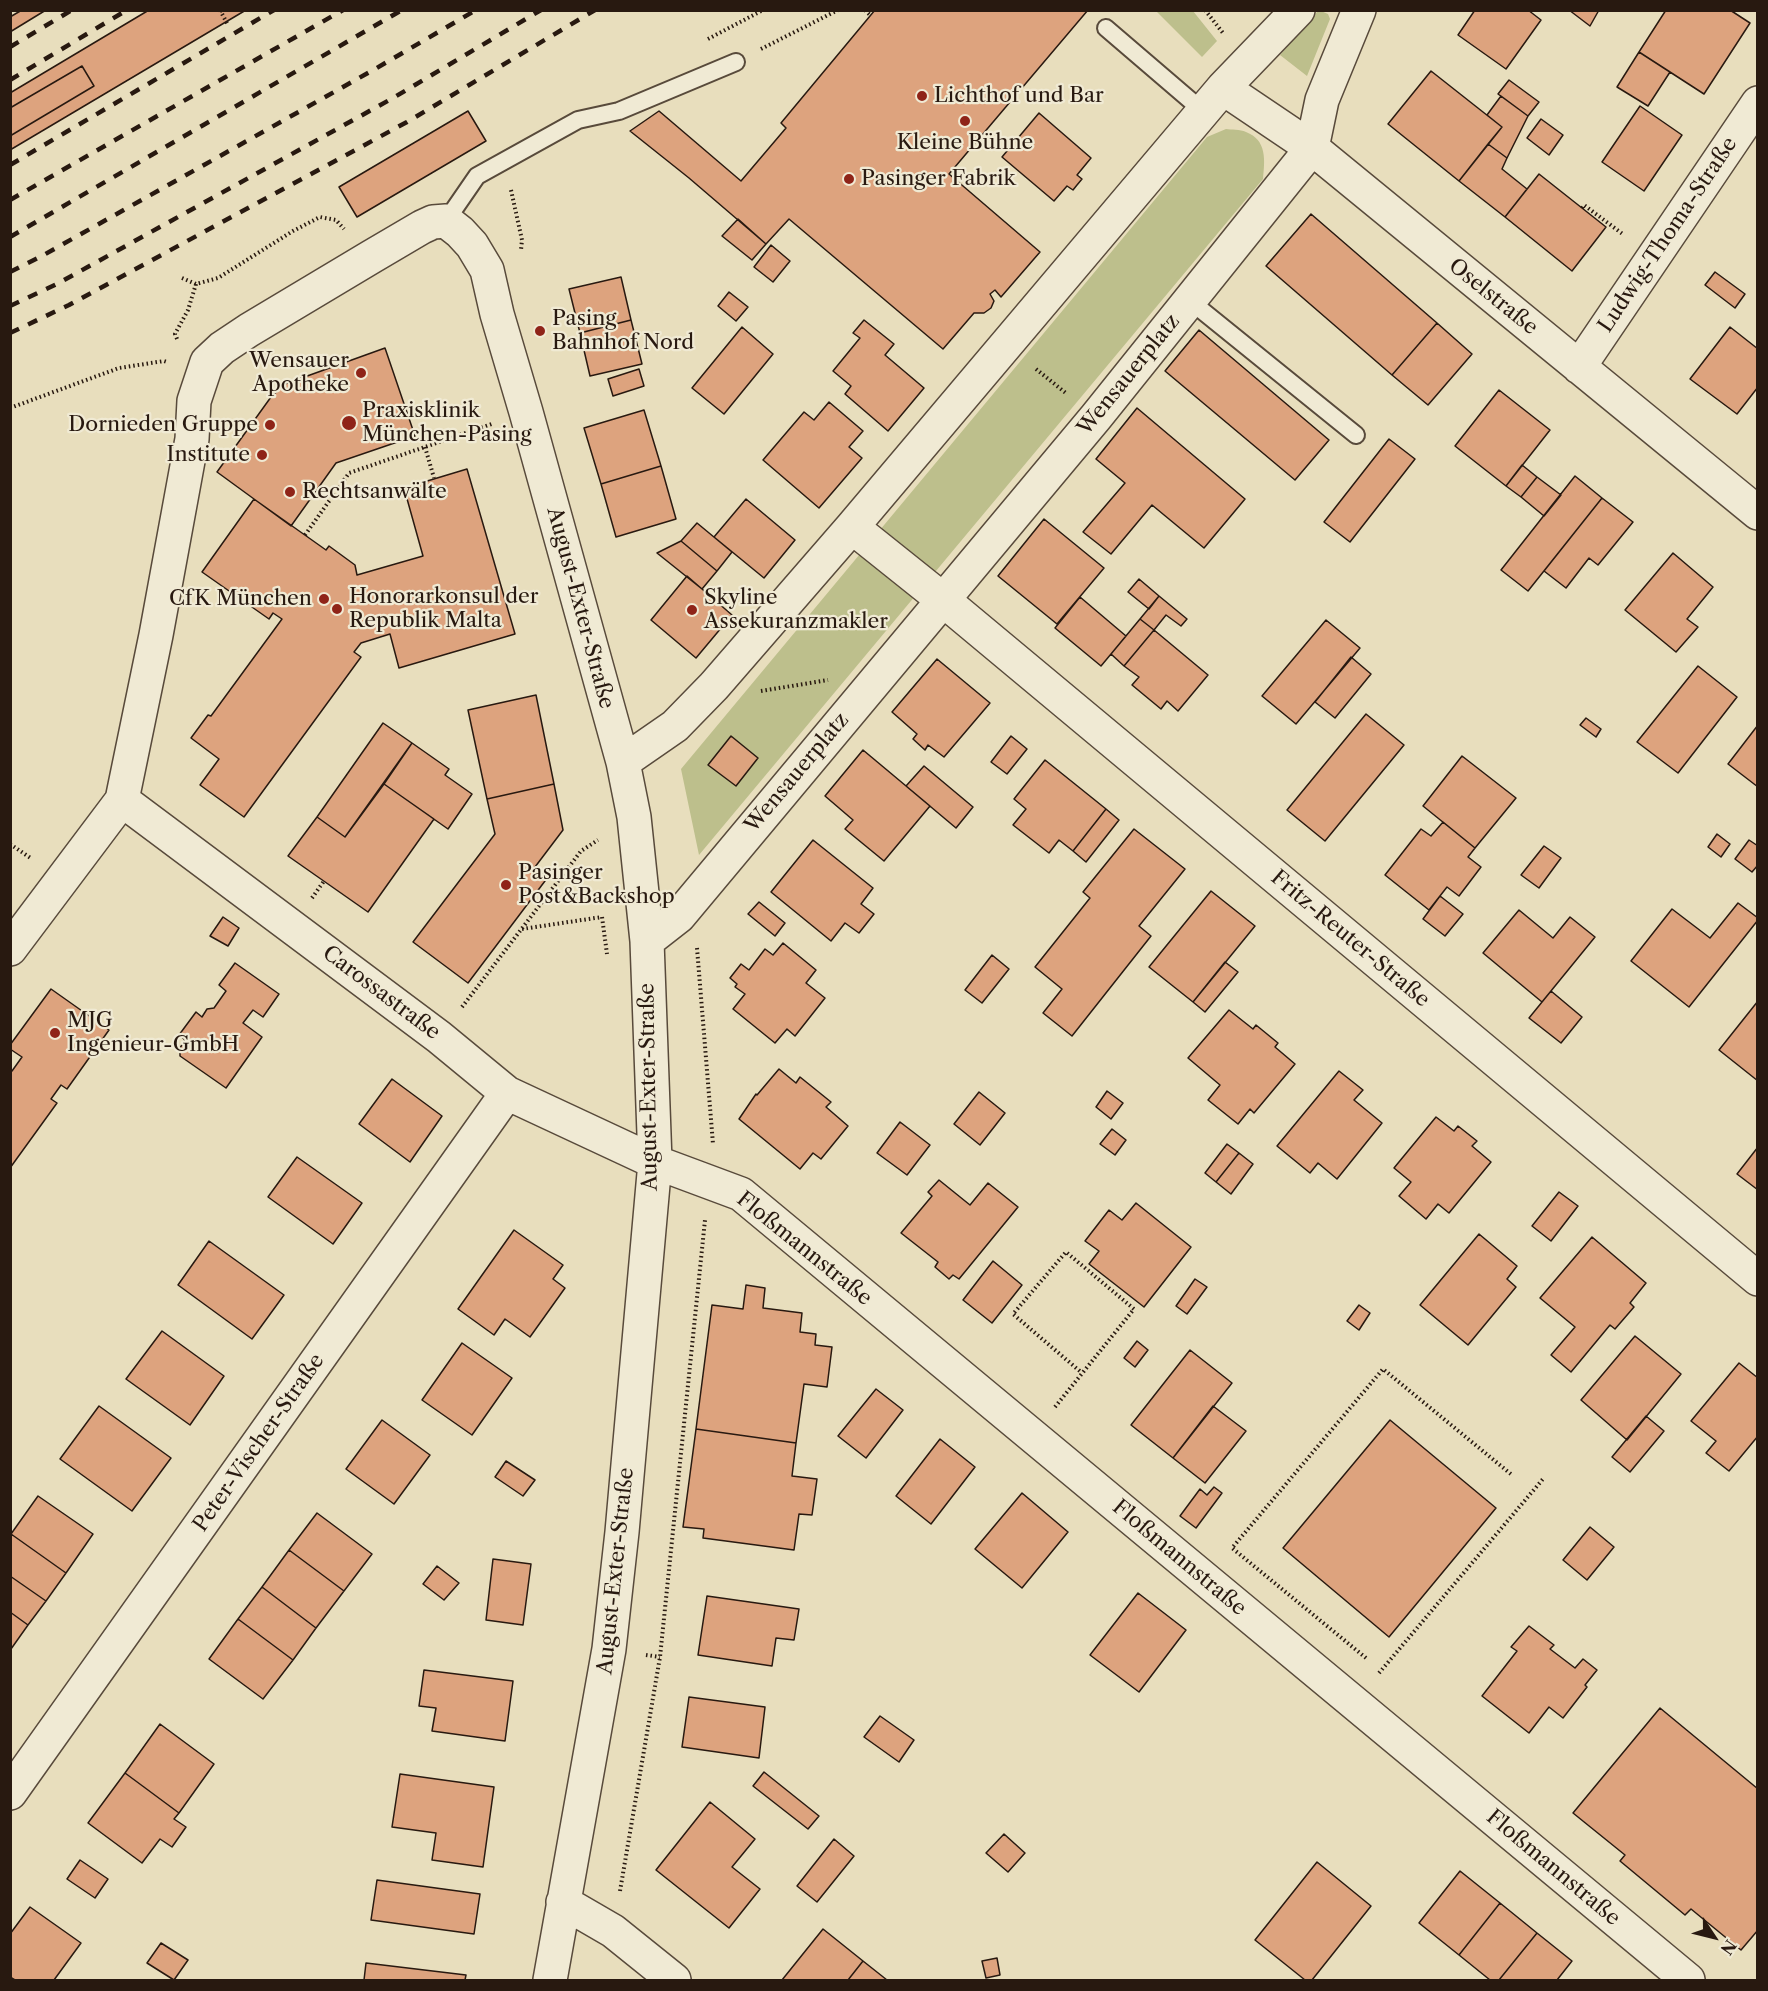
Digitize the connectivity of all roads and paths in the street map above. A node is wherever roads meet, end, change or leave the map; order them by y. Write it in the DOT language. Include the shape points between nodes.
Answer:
graph roads {
  1 [pos="220,10"];
  2 [pos="838,10"];
  3 [pos="865,10"];
  4 [pos="1298,10"];
  5 [pos="1359,10"];
  6 [pos="871,16"];
  7 [pos="228,25"];
  8 [pos="1106,28"];
  9 [pos="736,62"];
  10 [pos="1213,100"];
  11 [pos="1758,103"];
  12 [pos="1312,148"];
  13 [pos="477,176"];
  14 [pos="1582,208"];
  15 [pos="320,217"];
  16 [pos="446,221"];
  17 [pos="1605,221"];
  18 [pos="522,258"];
  19 [pos="182,278"];
  20 [pos="196,284"];
  21 [pos="1189,300"];
  22 [pos="175,334"];
  23 [pos="1005,344"];
  24 [pos="1580,367"];
  25 [pos="201,378"];
  26 [pos="10,408"];
  27 [pos="526,412"];
  28 [pos="1096,417"];
  29 [pos="1356,435"];
  30 [pos="425,447"];
  31 [pos="434,478"];
  32 [pos="1758,513"];
  33 [pos="852,526"];
  34 [pos="305,535"];
  35 [pos="942,599"];
  36 [pos="872,683"];
  37 [pos="714,686"];
  38 [pos="623,762"];
  39 [pos="122,800"];
  40 [pos="634,817"];
  41 [pos="324,881"];
  42 [pos="308,904"];
  43 [pos="679,916"];
  44 [pos="521,929"];
  45 [pos="647,941"];
  46 [pos="10,949"];
  47 [pos="607,954"];
  48 [pos="439,1036"];
  49 [pos="507,1094"];
  50 [pos="655,1162"];
  51 [pos="708,1182"];
  52 [pos="1758,1279"];
  53 [pos="1082,1373"];
  54 [pos="1032,1435"];
  55 [pos="1512,1475"];
  56 [pos="1543,1479"];
  57 [pos="1366,1658"];
  58 [pos="1354,1703"];
  59 [pos="10,1793"];
  60 [pos="563,1902"];
  61 [pos="613,1931"];
  62 [pos="550,1980"];
  63 [pos="674,1980"];
  64 [pos="1688,1980"];
  1 -- 7 [label="path"];
  2 -- 9 [label="path"];
  3 -- 6 [label="path"];
  4 -- 10 [label="street"];
  5 -- 12 [label="street" via="1322,100"];
  8 -- 10 [label="lane"];
  9 -- 13 [label="lane" via="619,111 578,120"];
  10 -- 12 [label="street, Oselstraße"];
  10 -- 23 [label="street"];
  11 -- 24 [label="street, Ludwig-Thoma-Straße"];
  12 -- 21 [label="street, Wensauerplatz"];
  12 -- 24 [label="street, Oselstraße"];
  13 -- 16 [label="lane"];
  13 -- 18 [label="path" via="492,177 511,190"];
  14 -- 17 [label="path" via="1584,205"];
  15 -- 20 [label="path" via="218,278"];
  16 -- 25 [label="street" via="422,227 249,330 207,362"];
  16 -- 27 [label="street, August-Exter-Straße" via="480,250"];
  19 -- 20 [label="path"];
  20 -- 22 [label="path"];
  21 -- 28 [label="street, Wensauerplatz"];
  21 -- 29 [label="lane"];
  23 -- 28 [label="path"];
  23 -- 33 [label="street"];
  24 -- 32 [label="street, Oselstraße"];
  25 -- 26 [label="path" via="164,361 119,368"];
  25 -- 39 [label="street" via="156,635"];
  27 -- 30 [label="path"];
  27 -- 38 [label="street, August-Exter-Straße"];
  28 -- 35 [label="street, Wensauerplatz"];
  30 -- 31 [label="path"];
  30 -- 34 [label="path" via="349,473"];
  33 -- 35 [label="street"];
  33 -- 37 [label="street"];
  35 -- 36 [label="street, Wensauerplatz"];
  35 -- 52 [label="street, Fritz-Reuter-Straße"];
  36 -- 37 [label="path" via="846,677 740,694"];
  36 -- 43 [label="street, Wensauerplatz"];
  37 -- 38 [label="street" via="675,726"];
  38 -- 40 [label="street, August-Exter-Straße"];
  39 -- 46 [label="street"];
  39 -- 48 [label="street, Carossastraße"];
  40 -- 44 [label="path" via="581,851"];
  40 -- 45 [label="street, August-Exter-Straße"];
  41 -- 42 [label="path"];
  43 -- 45 [label="street, Wensauerplatz"];
  43 -- 51 [label="path" via="697,943 713,1144"];
  44 -- 47 [label="path" via="602,917"];
  44 -- 48 [label="path"];
  45 -- 50 [label="street, August-Exter-Straße"];
  48 -- 49 [label="street, Carossastraße"];
  49 -- 50 [label="street, Carossastraße"];
  49 -- 59 [label="street, Peter-Vischer-Straße"];
  50 -- 51 [label="street, Floßmannstraße"];
  50 -- 60 [label="street, August-Exter-Straße" via="609,1649"];
  51 -- 54 [label="street, Floßmannstraße" via="741,1194"];
  51 -- 61 [label="path" via="660,1657"];
  53 -- 53 [label="path" via="1134,1309 1066,1252 1013,1314"];
  53 -- 54 [label="path"];
  54 -- 58 [label="street, Floßmannstraße"];
  55 -- 57 [label="path" via="1383,1369 1232,1548"];
  56 -- 58 [label="path"];
  58 -- 64 [label="street, Floßmannstraße"];
  60 -- 61 [label="street"];
  60 -- 62 [label="street, August-Exter-Straße"];
  61 -- 63 [label="street"];
}
